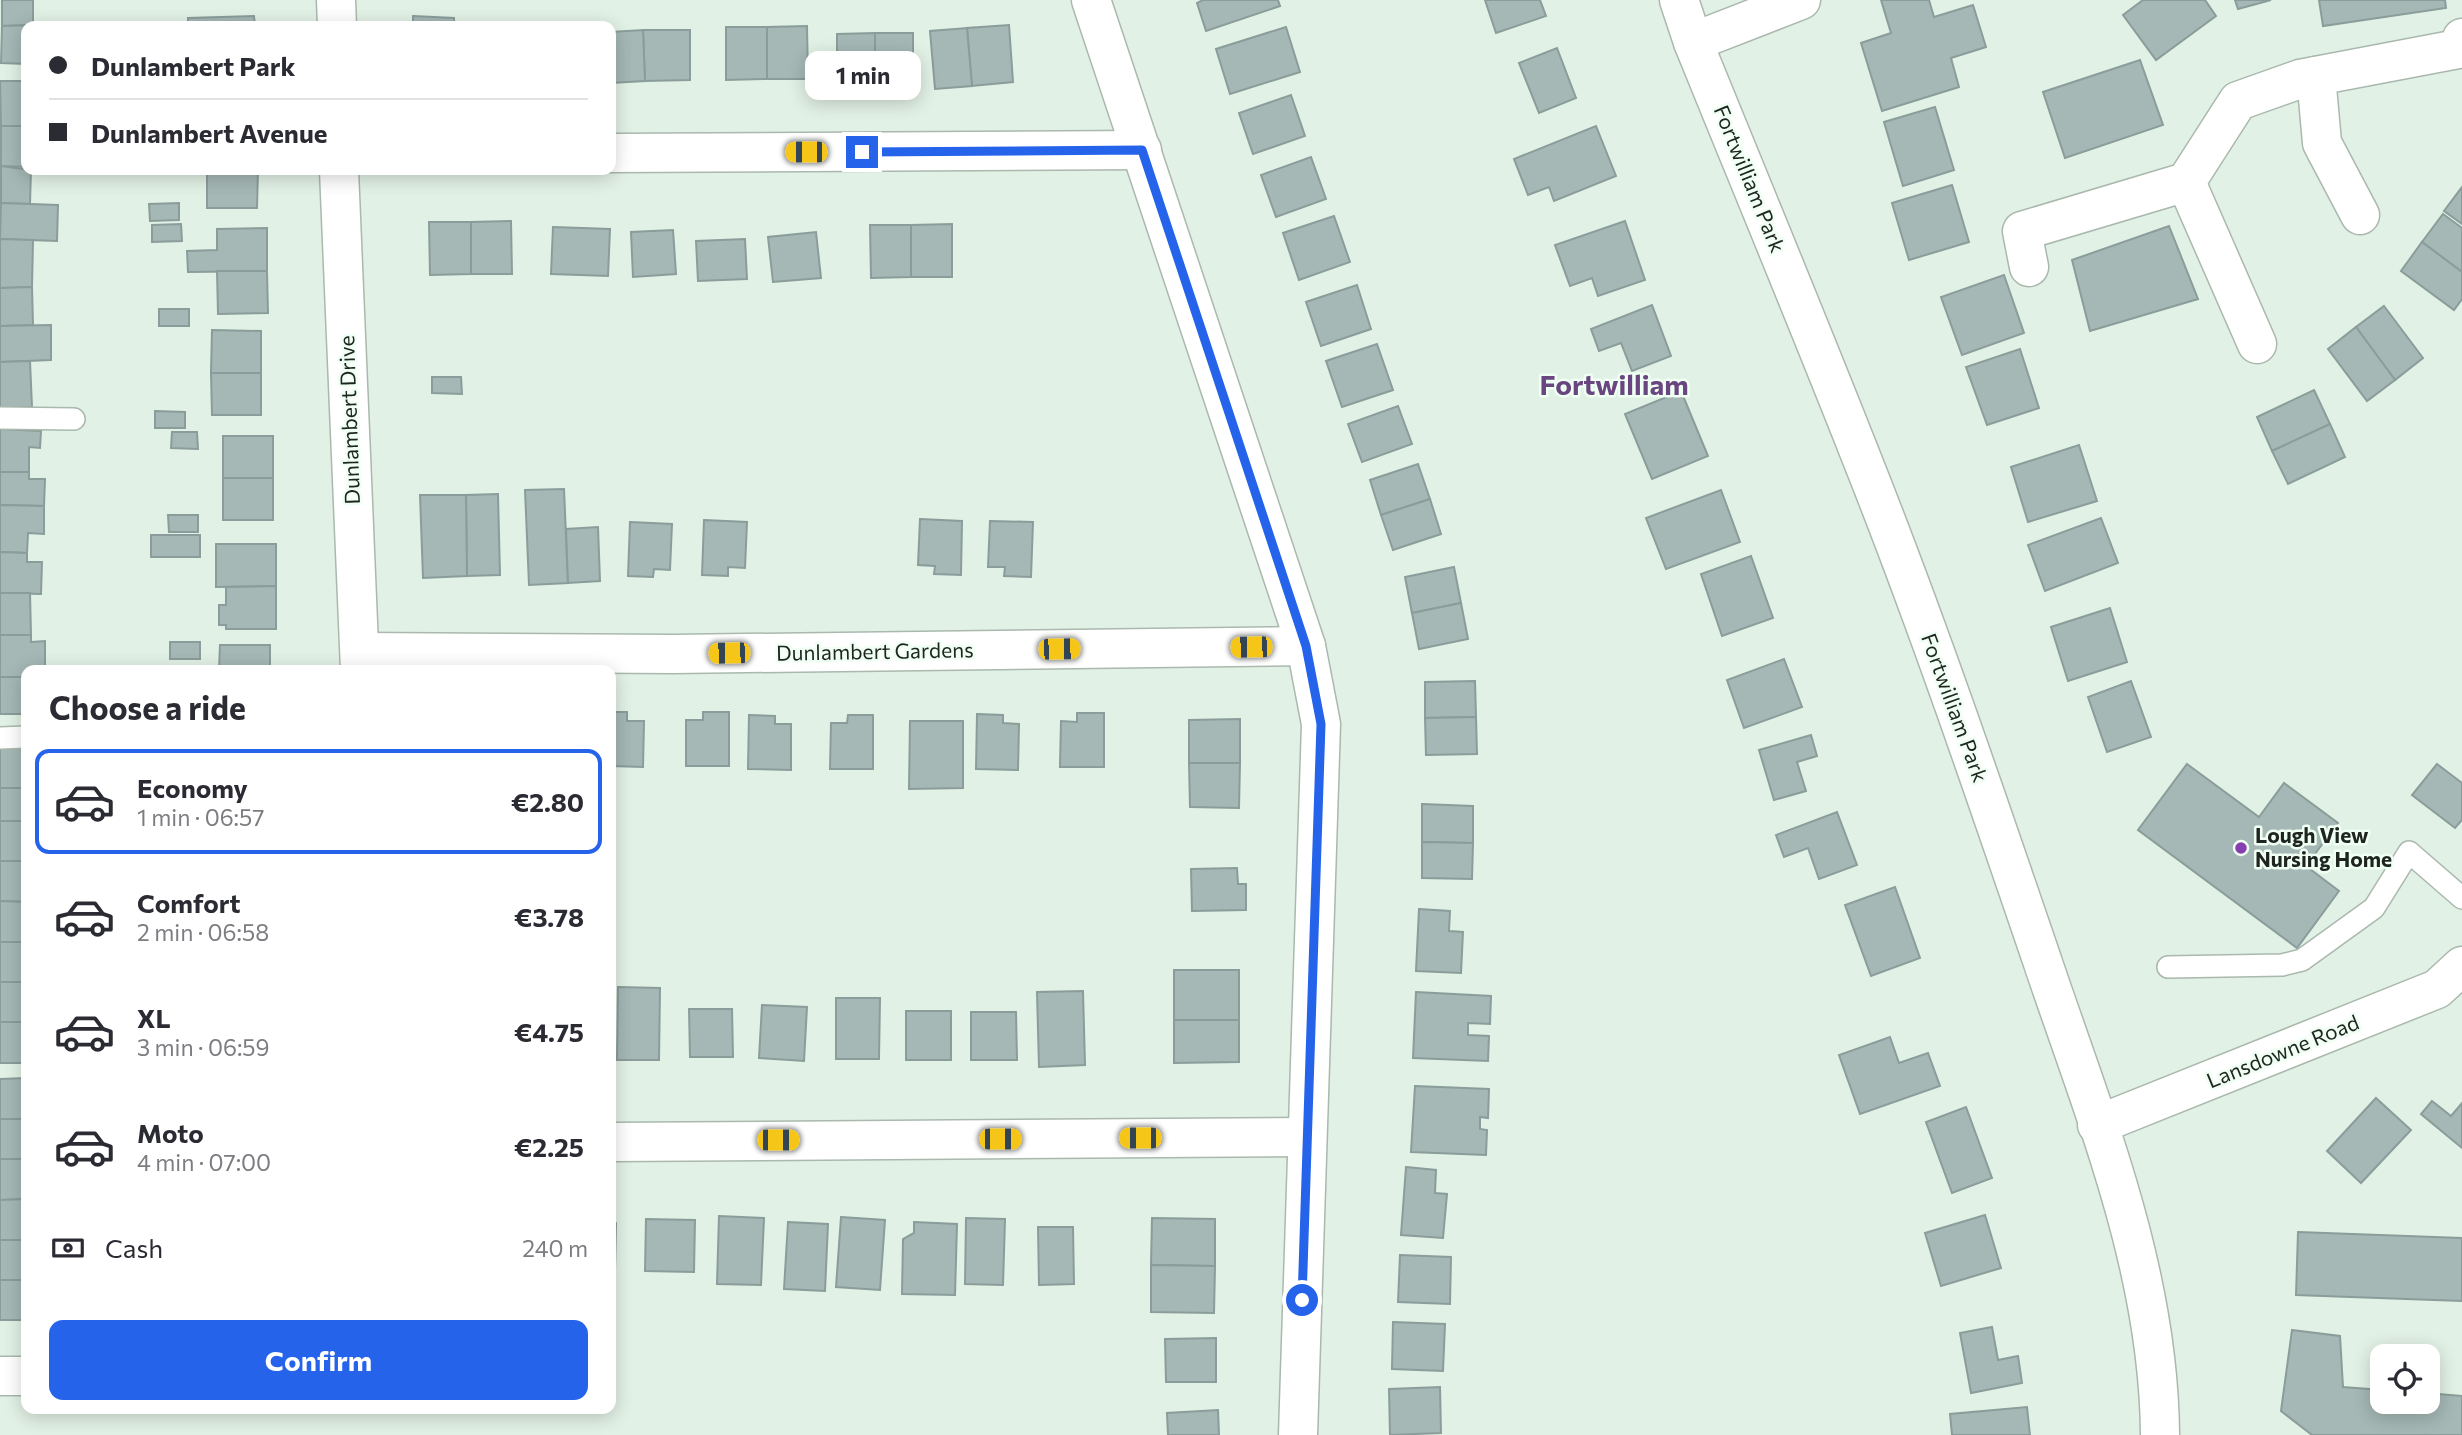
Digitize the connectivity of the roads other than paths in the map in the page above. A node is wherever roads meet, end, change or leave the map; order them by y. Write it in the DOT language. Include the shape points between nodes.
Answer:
graph roads {
  1 [pos="336,0"];
  2 [pos="1091,0"];
  3 [pos="1679,0"];
  4 [pos="1801,0"];
  5 [pos="337,21"];
  6 [pos="2462,38"];
  7 [pos="1693,43"];
  8 [pos="2316,76"];
  9 [pos="1142,150"];
  10 [pos="616,153"];
  11 [pos="339,175"];
  12 [pos="2186,183"];
  13 [pos="2360,215"];
  14 [pos="2029,267"];
  15 [pos="2257,344"];
  16 [pos="0,418"];
  17 [pos="74,419"];
  18 [pos="1306,646"];
  19 [pos="360,661"];
  20 [pos="21,737"];
  21 [pos="0,738"];
  22 [pos="2462,898"];
  23 [pos="2462,966"];
  24 [pos="2168,967"];
  25 [pos="2097,1125"];
  26 [pos="1307,1137"];
  27 [pos="616,1142"];
  28 [pos="21,1376"];
  29 [pos="0,1377"];
  30 [pos="1298,1435"];
  31 [pos="2160,1435"];
  1 -- 5 [label="street"];
  2 -- 9 [label="street"];
  3 -- 7 [label="street, Fortwilliam Park"];
  4 -- 7 [label="street"];
  6 -- 8 [label="street" via="2458,49"];
  7 -- 25 [label="street, Fortwilliam Park" via="1862,458 1989,803"];
  8 -- 12 [label="street" via="2238,101"];
  8 -- 13 [label="street" via="2322,143"];
  9 -- 10 [label="street"];
  9 -- 18 [label="street"];
  11 -- 19 [label="street, Dunlambert Drive"];
  12 -- 14 [label="street" via="2022,231"];
  12 -- 15 [label="street"];
  16 -- 17 [label="lane"];
  18 -- 19 [label="street, Dunlambert Gardens"];
  18 -- 26 [label="street" via="1321,724"];
  20 -- 21 [label="lane"];
  22 -- 24 [label="lane" via="2409,852 2374,908 2302,960 2282,965"];
  23 -- 25 [label="street, Lansdowne Road" via="2437,989"];
  25 -- 31 [label="street, Fortwilliam Park" via="2137,1247 2156,1345"];
  26 -- 27 [label="street"];
  26 -- 30 [label="street"];
  28 -- 29 [label="street"];
}
